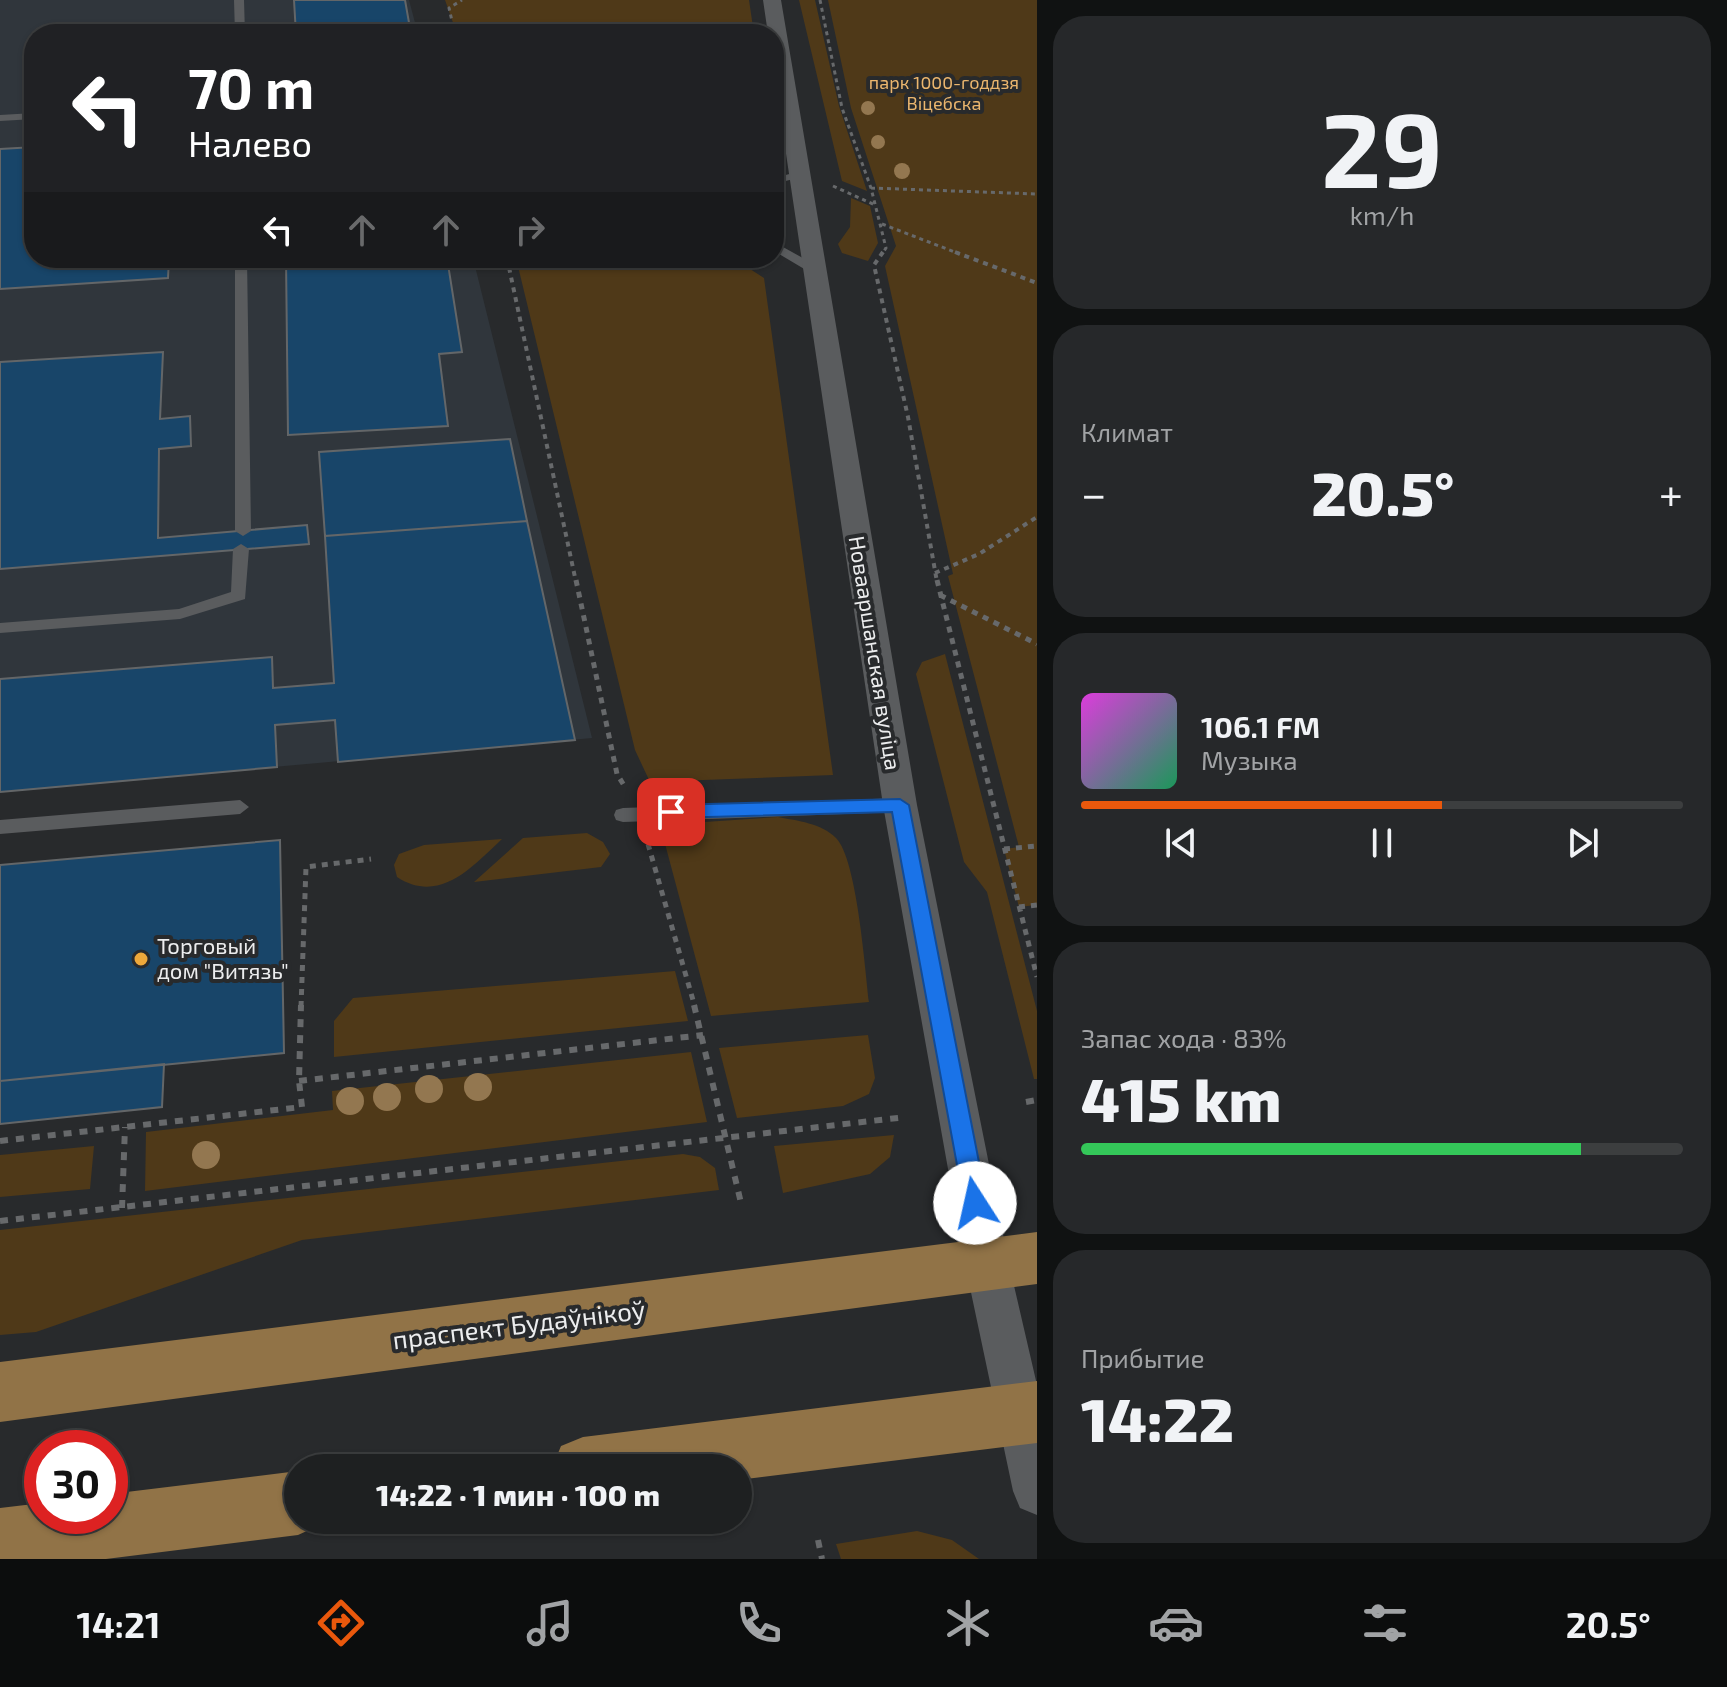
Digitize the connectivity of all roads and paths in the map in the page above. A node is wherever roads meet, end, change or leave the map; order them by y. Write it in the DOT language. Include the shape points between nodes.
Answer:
graph roads {
  1 [pos="239,0"];
  2 [pos="462,0"];
  3 [pos="772,0"];
  4 [pos="820,0"];
  5 [pos="240,24"];
  6 [pos="453,24"];
  7 [pos="774,24"];
  8 [pos="784,95"];
  9 [pos="24,117"];
  10 [pos="0,118"];
  11 [pos="801,174"];
  12 [pos="784,178"];
  13 [pos="831,185"];
  14 [pos="871,188"];
  15 [pos="1037,194"];
  16 [pos="876,205"];
  17 [pos="881,223"];
  18 [pos="784,252"];
  19 [pos="241,268"];
  20 [pos="509,268"];
  21 [pos="815,270"];
  22 [pos="1037,283"];
  23 [pos="1037,517"];
  24 [pos="243,531"];
  25 [pos="241,549"];
  26 [pos="935,573"];
  27 [pos="940,595"];
  28 [pos="0,628"];
  29 [pos="1037,644"];
  30 [pos="900,805"];
  31 [pos="240,807"];
  32 [pos="631,814"];
  33 [pos="0,827"];
  34 [pos="1037,846"];
  35 [pos="1004,849"];
  36 [pos="371,859"];
  37 [pos="1037,905"];
  38 [pos="1019,907"];
  39 [pos="1037,977"];
  40 [pos="703,1035"];
  41 [pos="299,1081"];
  42 [pos="1037,1100"];
  43 [pos="1026,1102"];
  44 [pos="906,1117"];
  45 [pos="125,1127"];
  46 [pos="726,1138"];
  47 [pos="0,1141"];
  48 [pos="741,1203"];
  49 [pos="122,1208"];
  50 [pos="0,1221"];
  51 [pos="1012,1261"];
  52 [pos="0,1392"];
  53 [pos="1029,1413"];
  54 [pos="697,1454"];
  55 [pos="1037,1491"];
  56 [pos="284,1505"];
  57 [pos="0,1540"];
  58 [pos="818,1540"];
  59 [pos="822,1559"];
  1 -- 5 [label="lane"];
  2 -- 6 [label="path" via="449,8"];
  3 -- 7 [label="street, Новааршанская вуліца"];
  4 -- 14 [label="path" via="842,108"];
  8 -- 11 [label="street, Новааршанская вуліца"];
  9 -- 10 [label="lane"];
  11 -- 12 [label="lane"];
  11 -- 21 [label="street, Новааршанская вуліца"];
  13 -- 16 [label="path"];
  14 -- 15 [label="path"];
  14 -- 16 [label="path"];
  16 -- 17 [label="path"];
  17 -- 22 [label="path"];
  17 -- 26 [label="path" via="886,248 874,265"];
  18 -- 21 [label="lane"];
  19 -- 24 [label="lane"];
  20 -- 32 [label="path" via="617,774"];
  21 -- 30 [label="street, Новааршанская вуліца"];
  23 -- 26 [label="path" via="979,554"];
  25 -- 28 [label="lane" via="239,595 180,614"];
  26 -- 27 [label="path"];
  27 -- 29 [label="path"];
  27 -- 35 [label="path"];
  30 -- 32 [label="lane"];
  30 -- 51 [label="street, Новааршанская вуліца"];
  31 -- 33 [label="lane"];
  32 -- 40 [label="path"];
  34 -- 35 [label="path"];
  35 -- 38 [label="path"];
  36 -- 41 [label="path" via="306,867"];
  37 -- 38 [label="path"];
  38 -- 39 [label="path"];
  40 -- 41 [label="path"];
  40 -- 46 [label="path"];
  41 -- 45 [label="path" via="302,1107"];
  42 -- 43 [label="path"];
  44 -- 46 [label="path"];
  45 -- 47 [label="path"];
  45 -- 49 [label="path"];
  46 -- 48 [label="path"];
  46 -- 49 [label="path"];
  49 -- 50 [label="path"];
  51 -- 52 [label="main road, праспект Будаўнікоў"];
  51 -- 53 [label="street, Новааршанская вуліца"];
  53 -- 54 [label="main road"];
  53 -- 55 [label="street, Новааршанская вуліца"];
  56 -- 57 [label="main road"];
  58 -- 59 [label="path"];
}
